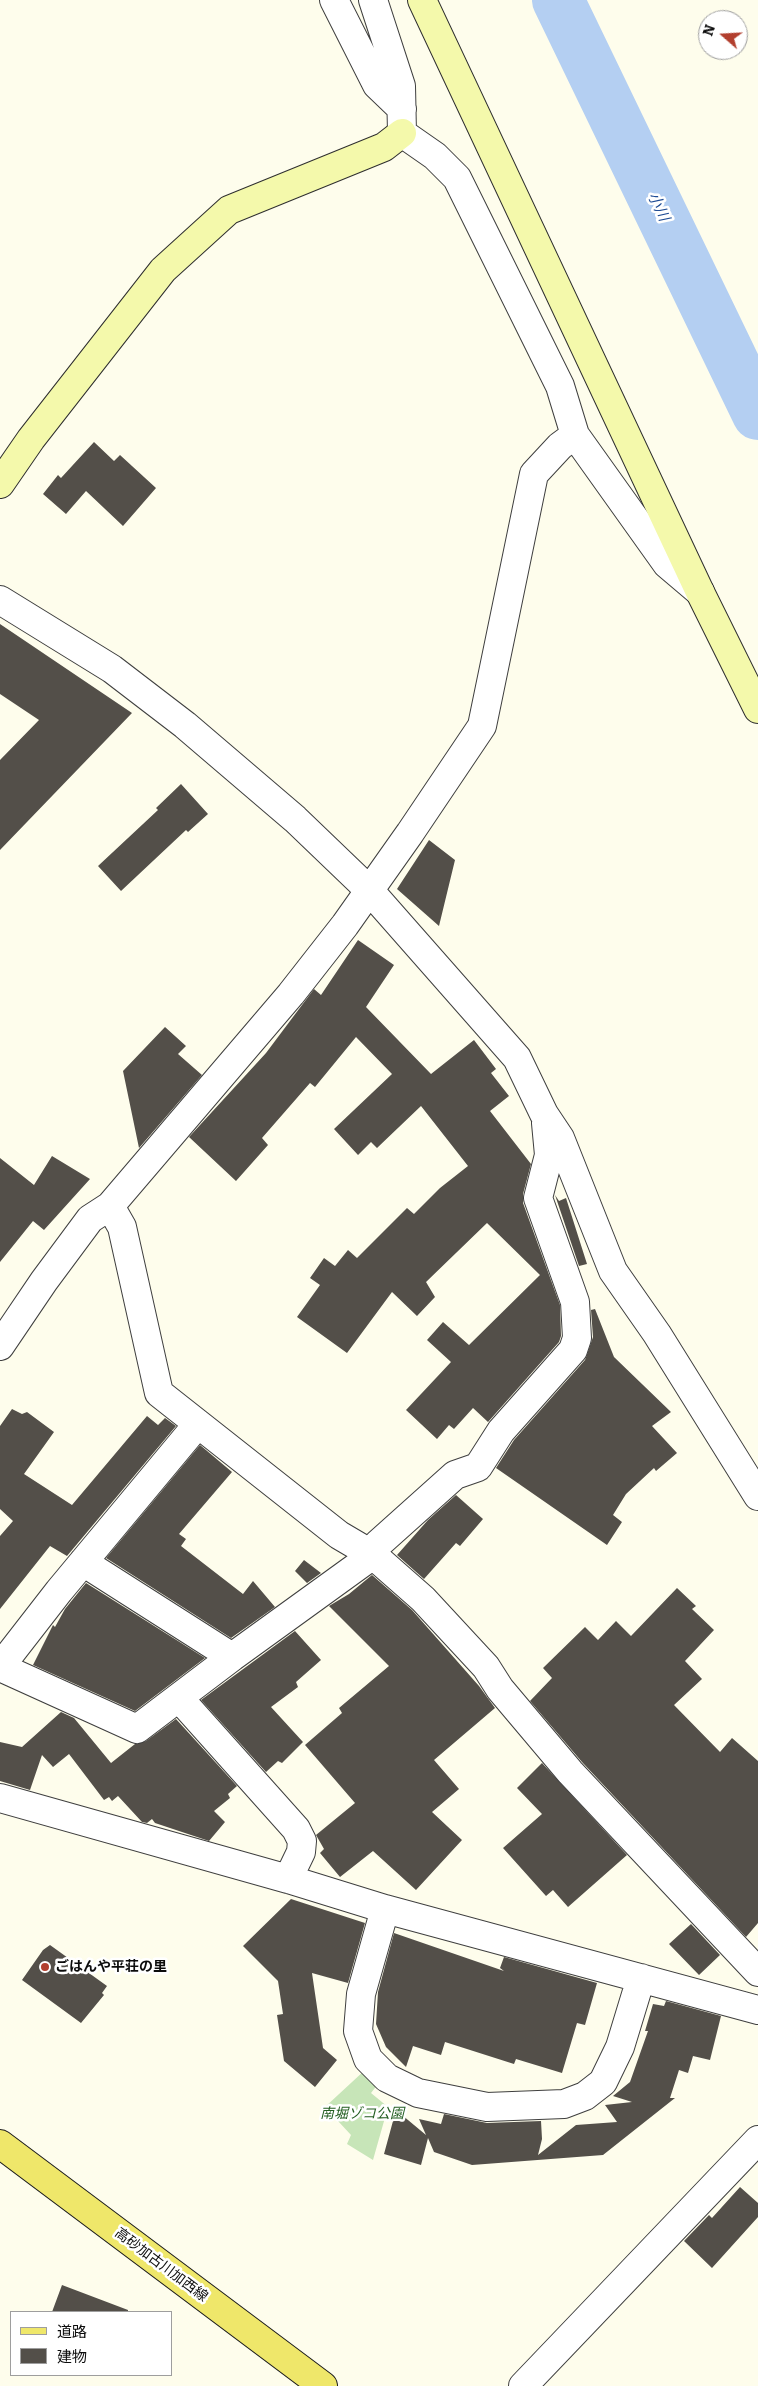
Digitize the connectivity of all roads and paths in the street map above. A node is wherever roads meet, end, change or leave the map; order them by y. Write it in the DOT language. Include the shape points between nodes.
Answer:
graph roads {
  1 [pos="334,0"];
  2 [pos="373,0"];
  3 [pos="422,0"];
  4 [pos="402,121"];
  5 [pos="575,435"];
  6 [pos="0,484"];
  7 [pos="700,592"];
  8 [pos="0,600"];
  9 [pos="758,709"];
  10 [pos="370,891"];
  11 [pos="544,1114"];
  12 [pos="110,1206"];
  13 [pos="0,1346"];
  14 [pos="197,1425"];
  15 [pos="758,1496"];
  16 [pos="373,1555"];
  17 [pos="83,1562"];
  18 [pos="232,1657"];
  19 [pos="0,1667"];
  20 [pos="179,1698"];
  21 [pos="0,1798"];
  22 [pos="288,1879"];
  23 [pos="386,1909"];
  24 [pos="758,1972"];
  25 [pos="641,1978"];
  26 [pos="758,2010"];
  27 [pos="758,2140"];
  28 [pos="0,2144"];
  29 [pos="323,2386"];
  30 [pos="522,2386"];
  1 -- 4 [label="street" via="378,85"];
  2 -- 4 [label="street" via="401,86"];
  3 -- 7 [label="street"];
  4 -- 5 [label="street" via="456,178 560,386"];
  4 -- 6 [label="street" via="384,147 229,210 163,270 31,439"];
  5 -- 7 [label="street" via="667,564"];
  5 -- 10 [label="street" via="534,474 482,726"];
  7 -- 9 [label="street"];
  8 -- 10 [label="street" via="112,669 185,725 295,819"];
  10 -- 11 [label="street" via="517,1058"];
  10 -- 12 [label="street" via="291,994"];
  11 -- 15 [label="street" via="560,1138 612,1271 657,1334"];
  11 -- 16 [label="street" via="549,1155 538,1198 575,1302 577,1338 573,1350 501,1431 478,1467 455,1475 378,1544"];
  12 -- 13 [label="street" via="90,1219"];
  12 -- 14 [label="street" via="122,1227 159,1393"];
  14 -- 16 [label="street" via="339,1535"];
  14 -- 17 [label="street"];
  16 -- 18 [label="street"];
  16 -- 24 [label="street" via="423,1599 486,1667 500,1689 570,1772"];
  17 -- 18 [label="street"];
  17 -- 19 [label="street"];
  18 -- 20 [label="street"];
  19 -- 20 [label="street" via="137,1729"];
  20 -- 22 [label="street" via="296,1829 302,1841 301,1852"];
  21 -- 22 [label="street"];
  22 -- 23 [label="street"];
  23 -- 25 [label="street"];
  23 -- 25 [label="street" via="361,1994 358,2031 368,2059 387,2078 418,2094 488,2107 564,2104 585,2096 602,2082 620,2047"];
  25 -- 26 [label="street"];
  27 -- 30 [label="street"];
  28 -- 29 [label="main road, 高砂加古川加西線"];
}
